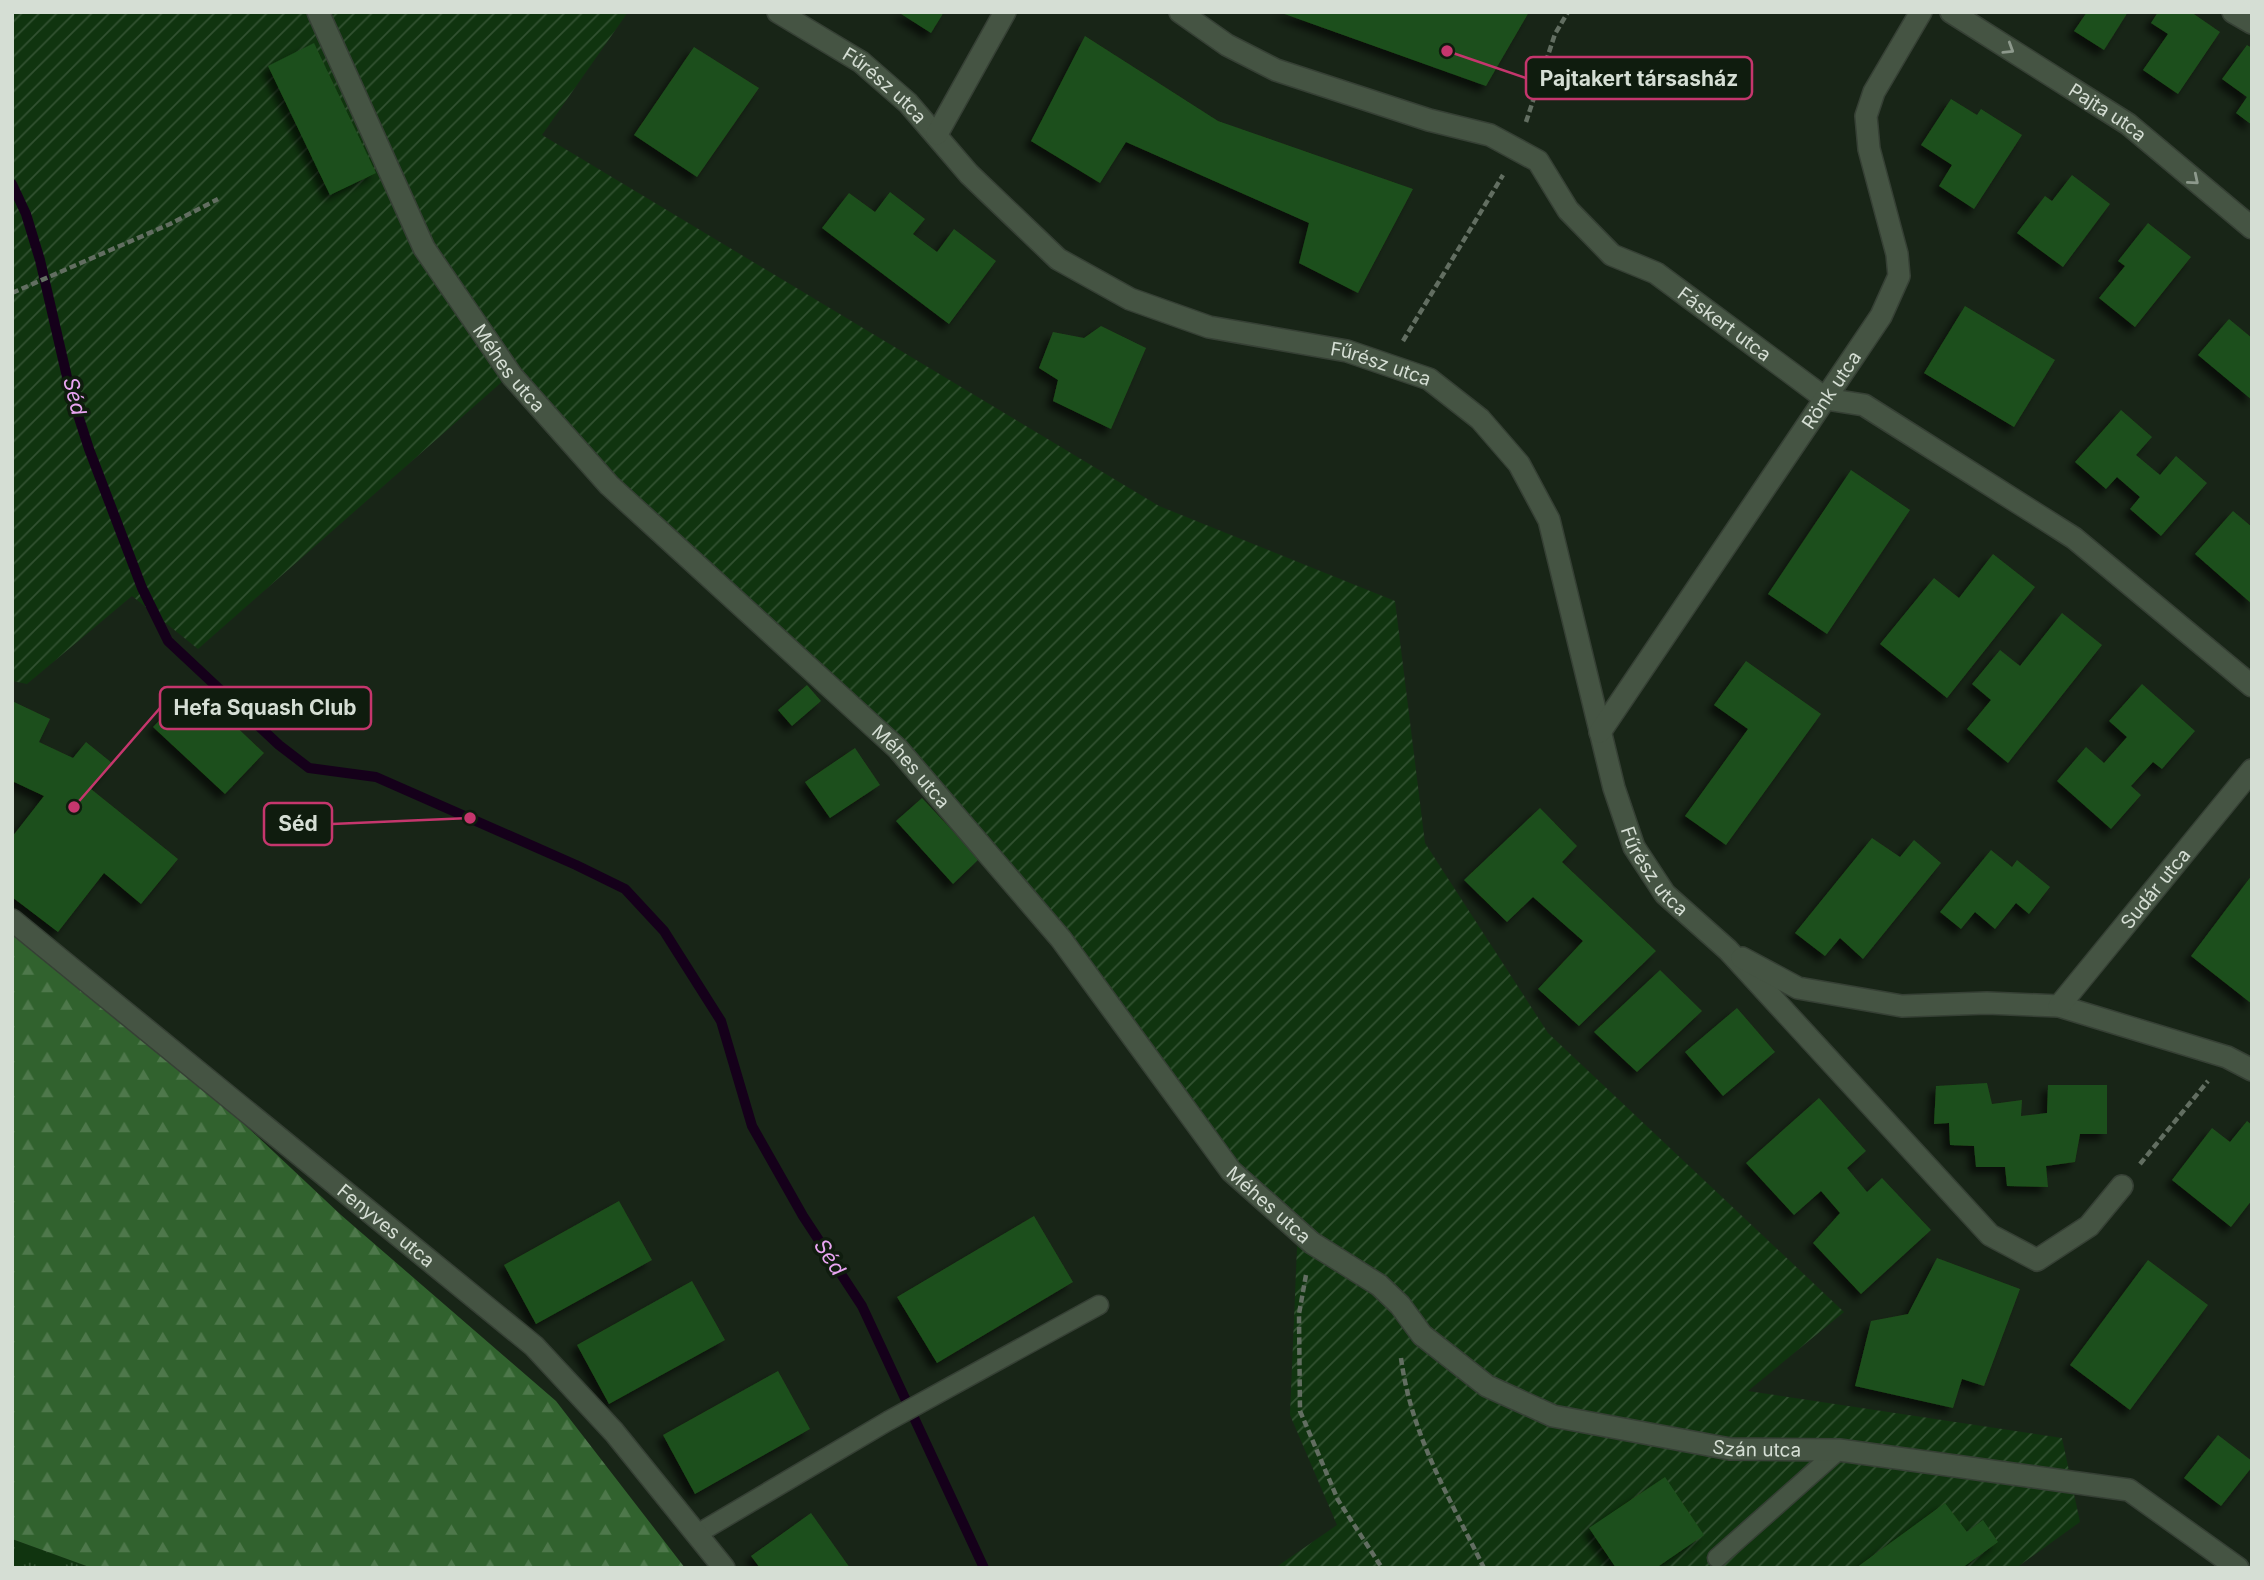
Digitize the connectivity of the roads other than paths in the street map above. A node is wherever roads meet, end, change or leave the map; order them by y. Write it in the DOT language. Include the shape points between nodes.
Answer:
graph roads {
  1 [pos="318,12"];
  2 [pos="778,12"];
  3 [pos="1005,12"];
  4 [pos="1180,12"];
  5 [pos="1921,12"];
  6 [pos="1951,12"];
  7 [pos="2233,12"];
  8 [pos="2252,23"];
  9 [pos="937,134"];
  10 [pos="2252,228"];
  11 [pos="1826,399"];
  12 [pos="2252,686"];
  13 [pos="1600,732"];
  14 [pos="2252,770"];
  15 [pos="12,920"];
  16 [pos="1728,950"];
  17 [pos="2059,1006"];
  18 [pos="2252,1070"];
  19 [pos="2122,1186"];
  20 [pos="1312,1243"];
  21 [pos="1099,1305"];
  22 [pos="1839,1450"];
  23 [pos="697,1534"];
  24 [pos="1717,1558"];
  25 [pos="724,1568"];
  26 [pos="2238,1568"];
  1 -- 20 [label="street, Méhes utca" via="424,248 512,376 609,485 898,749 1061,939 1231,1171"];
  2 -- 9 [label="street, Fűrész utca" via="861,62"];
  3 -- 9 [label="street"];
  4 -- 11 [label="street, Fáskert utca" via="1227,45 1276,70 1490,135 1538,161 1567,210 1612,255 1656,273"];
  5 -- 11 [label="street, Rönk utca" via="1874,92 1866,116 1899,276 1881,316"];
  6 -- 10 [label="street, Pajta utca, one-way" via="2128,124"];
  7 -- 8 [label="street"];
  9 -- 13 [label="street, Fűrész utca" via="969,174 1058,259 1130,299 1209,327 1347,351 1390,364 1429,379 1480,419 1519,464 1549,520"];
  11 -- 12 [label="street, Fáskert utca" via="1864,405 2074,538"];
  11 -- 13 [label="street, Rönk utca"];
  13 -- 16 [label="street, Fűrész utca" via="1634,848 1665,894"];
  14 -- 17 [label="street, Sudár utca"];
  15 -- 23 [label="street, Fenyves utca" via="534,1346 614,1432"];
  16 -- 17 [label="street, Fűrész utca" via="1798,988 1889,1003"];
  16 -- 19 [label="street, Fűrész utca" via="1990,1235 2037,1260 2089,1226"];
  17 -- 18 [label="street, Fűrész utca" via="2227,1058"];
  20 -- 22 [label="street, Szán utca" via="1379,1285 1422,1335 1487,1386 1553,1416 1730,1449"];
  21 -- 23 [label="lane" via="888,1421"];
  22 -- 24 [label="lane"];
  22 -- 26 [label="street, Szán utca" via="2129,1490"];
  23 -- 25 [label="street, Fenyves utca"];
}
